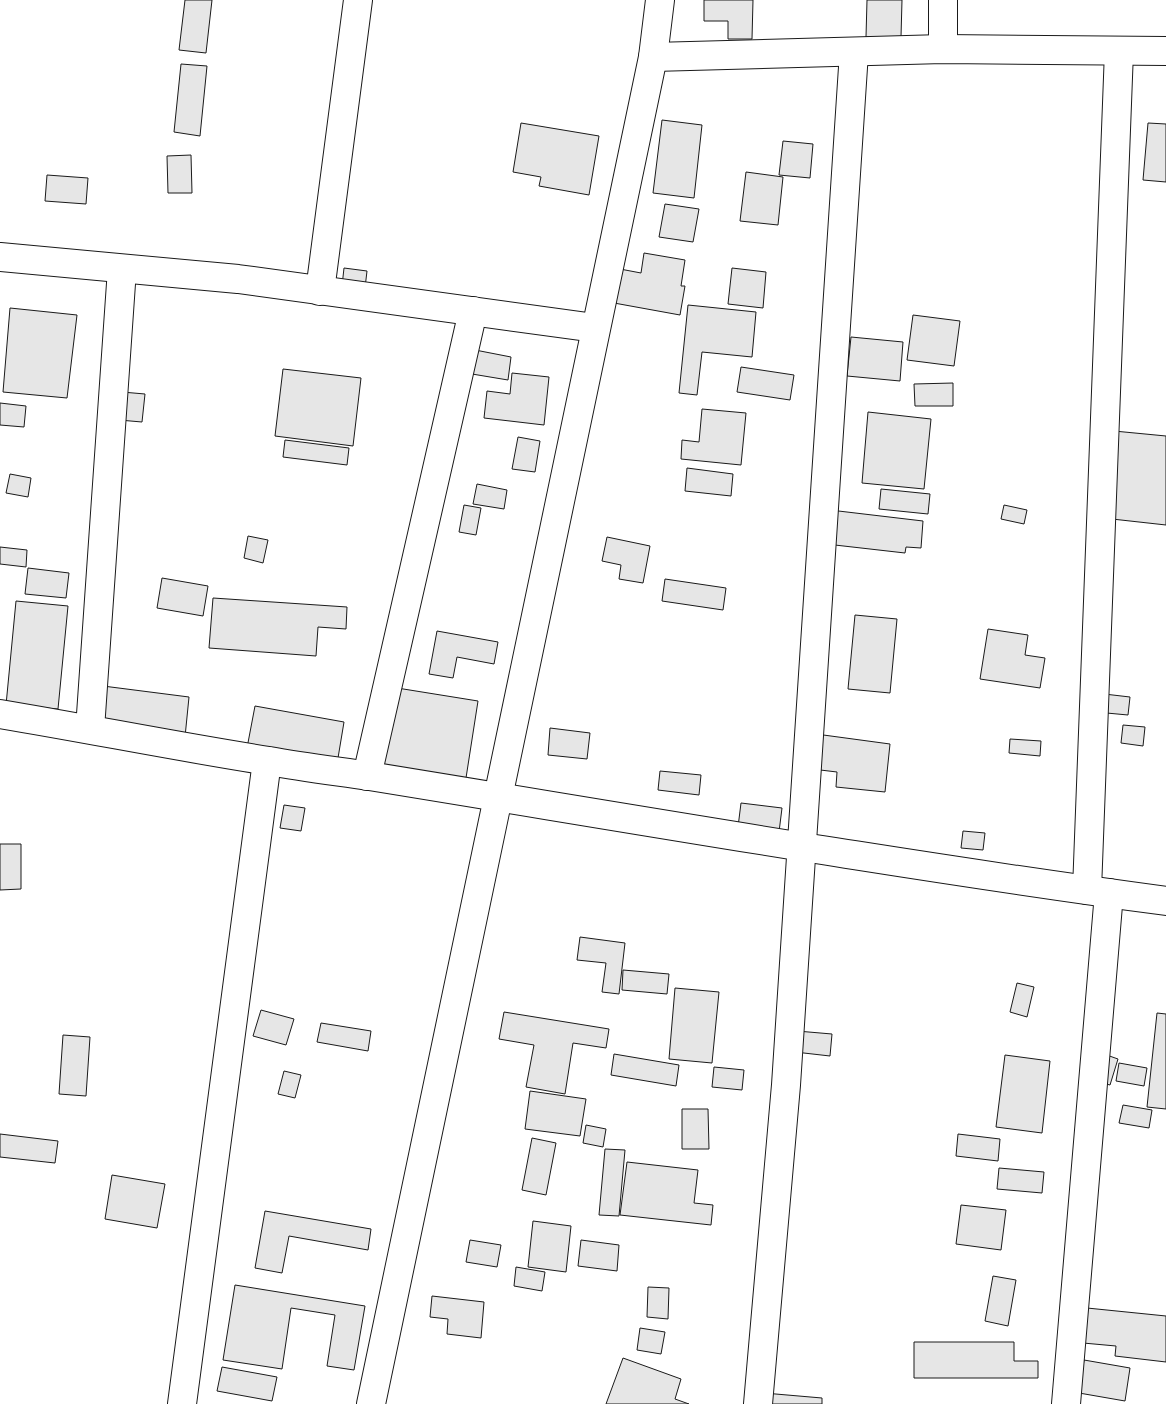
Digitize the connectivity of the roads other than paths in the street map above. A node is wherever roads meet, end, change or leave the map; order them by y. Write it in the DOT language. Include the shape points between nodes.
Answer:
graph roads {
  1 [pos="358,0"];
  2 [pos="660,0"];
  3 [pos="943,0"];
  4 [pos="943,49"];
  5 [pos="1119,51"];
  6 [pos="1166,51"];
  7 [pos="854,52"];
  8 [pos="653,58"];
  9 [pos="0,257"];
  10 [pos="122,269"];
  11 [pos="320,291"];
  12 [pos="473,311"];
  13 [pos="596,328"];
  14 [pos="0,714"];
  15 [pos="90,729"];
  16 [pos="267,761"];
  17 [pos="367,776"];
  18 [pos="498,798"];
  19 [pos="802,847"];
  20 [pos="1098,892"];
  21 [pos="1166,901"];
  22 [pos="182,1404"];
  23 [pos="371,1404"];
  24 [pos="758,1404"];
  25 [pos="1066,1404"];
  1 -- 11 [label="street"];
  2 -- 8 [label="street"];
  3 -- 4 [label="street"];
  4 -- 5 [label="street"];
  4 -- 7 [label="street"];
  5 -- 6 [label="street"];
  5 -- 20 [label="street"];
  7 -- 8 [label="street"];
  7 -- 19 [label="street"];
  8 -- 13 [label="street"];
  9 -- 10 [label="street"];
  10 -- 11 [label="street" via="238,279"];
  10 -- 15 [label="street"];
  11 -- 12 [label="street"];
  12 -- 13 [label="street"];
  12 -- 17 [label="street"];
  13 -- 18 [label="street"];
  14 -- 15 [label="street"];
  15 -- 16 [label="street"];
  16 -- 17 [label="street"];
  16 -- 22 [label="street"];
  17 -- 18 [label="street"];
  18 -- 19 [label="street"];
  18 -- 23 [label="street"];
  19 -- 20 [label="street"];
  19 -- 24 [label="street" via="786,1085"];
  20 -- 21 [label="street"];
  20 -- 25 [label="street"];
}
